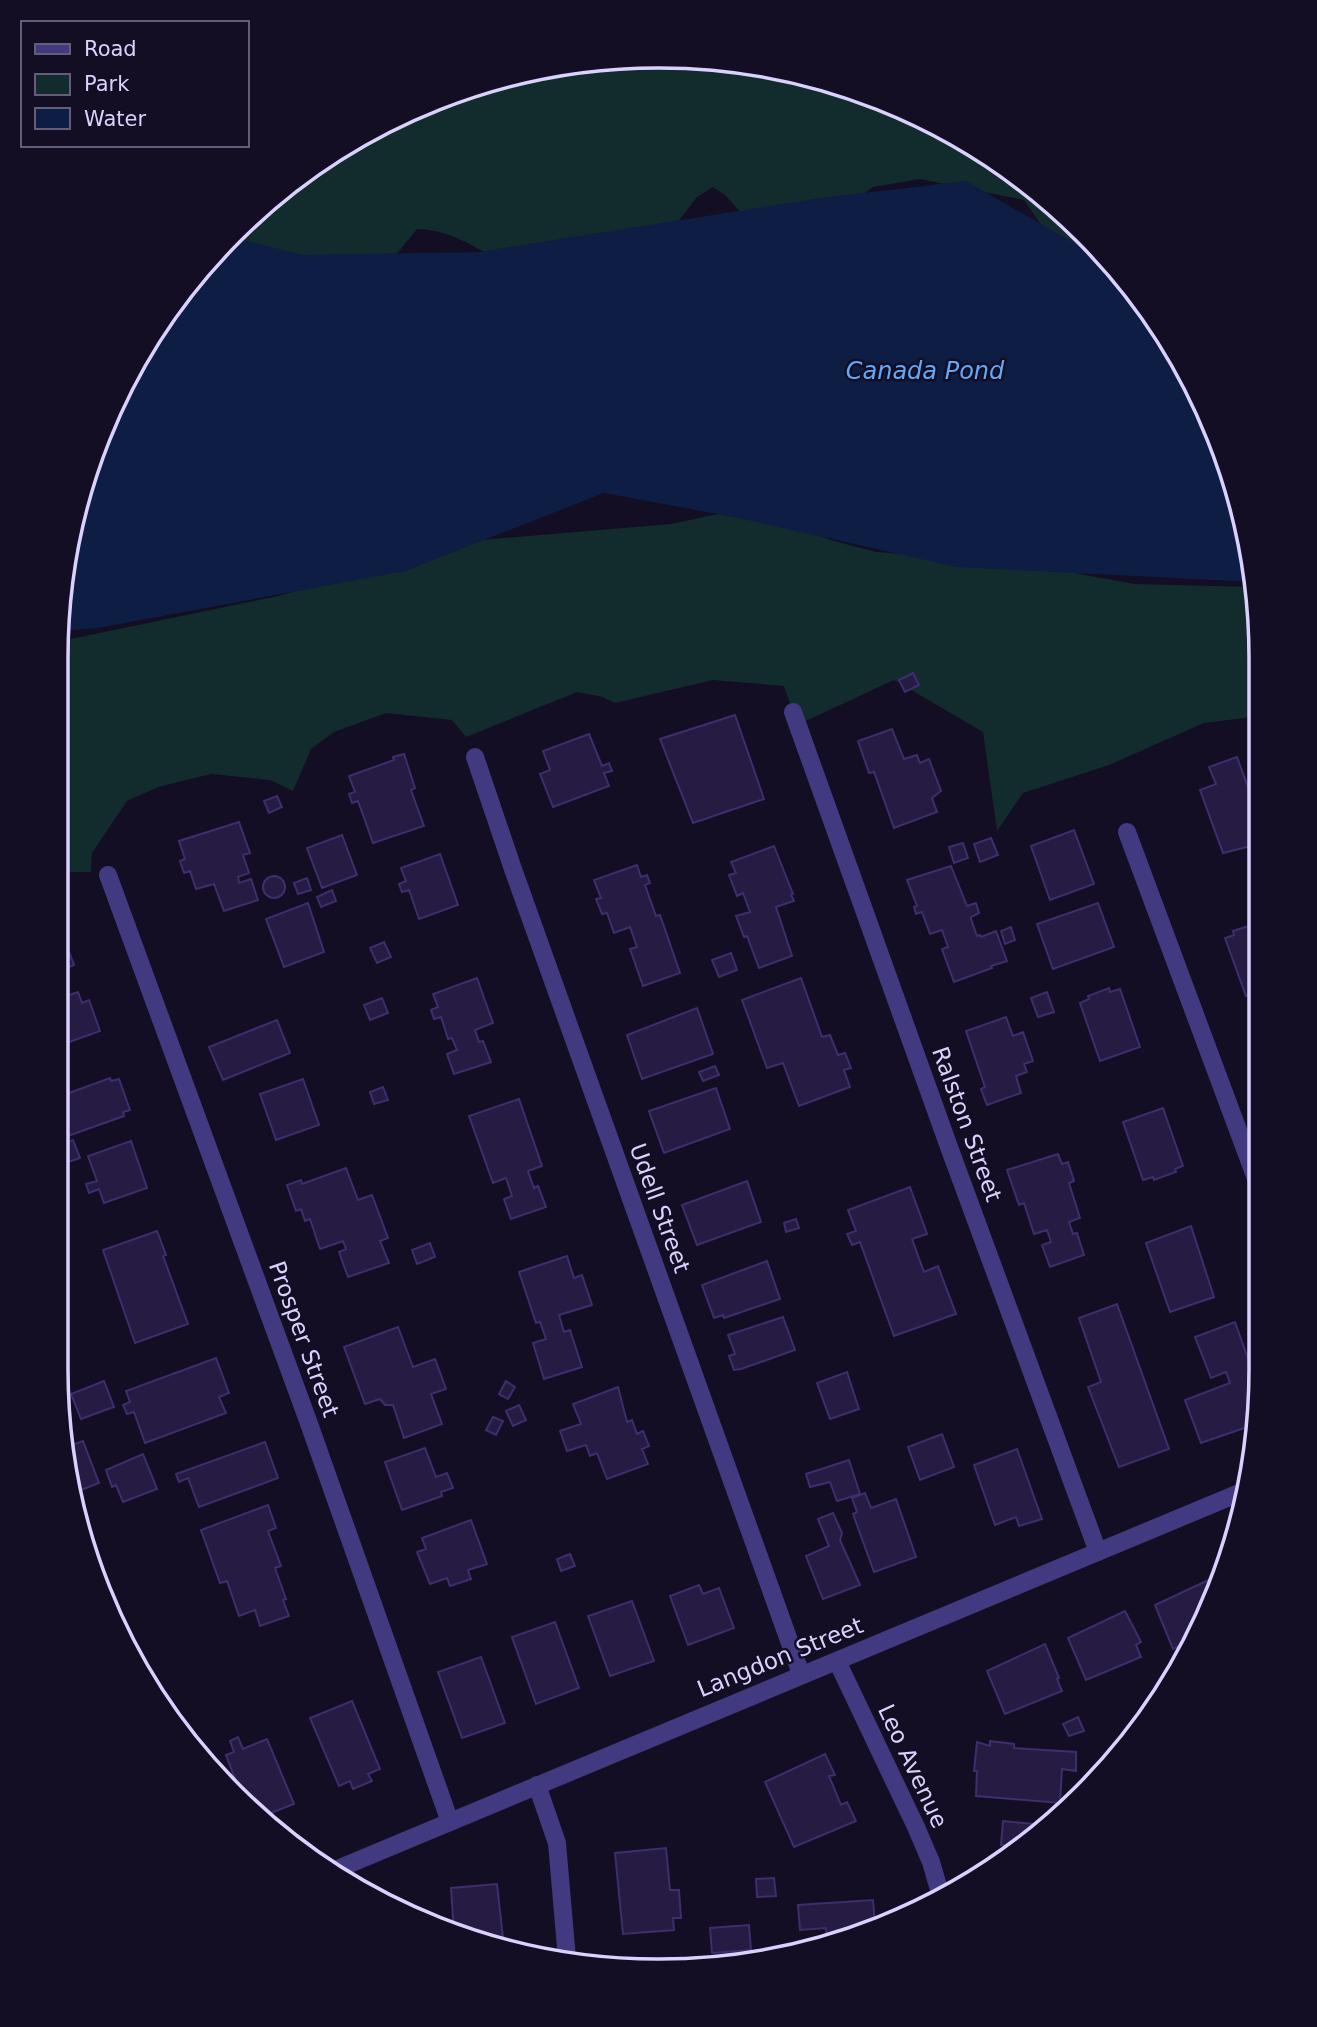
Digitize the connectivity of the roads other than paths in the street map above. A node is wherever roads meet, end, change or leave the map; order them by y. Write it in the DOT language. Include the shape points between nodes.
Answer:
graph roads {
  1 [pos="793,712"];
  2 [pos="475,757"];
  3 [pos="1127,832"];
  4 [pos="108,875"];
  5 [pos="1249,1160"];
  6 [pos="1235,1495"];
  7 [pos="1098,1552"];
  8 [pos="837,1661"];
  9 [pos="801,1674"];
  10 [pos="537,1785"];
  11 [pos="450,1822"];
  12 [pos="343,1867"];
  13 [pos="938,1888"];
  14 [pos="566,1951"];
  1 -- 7 [label="street, Ralston Street"];
  2 -- 9 [label="street, Udell Street"];
  3 -- 5 [label="street"];
  4 -- 11 [label="street, Prosper Street"];
  6 -- 7 [label="street, Langdon Street"];
  7 -- 8 [label="street, Langdon Street"];
  8 -- 9 [label="street, Langdon Street"];
  8 -- 13 [label="street, Leo Avenue" via="921,1839"];
  9 -- 10 [label="street, Langdon Street"];
  10 -- 11 [label="street, Langdon Street"];
  10 -- 14 [label="street" via="557,1843"];
  11 -- 12 [label="street, Langdon Street"];
}
